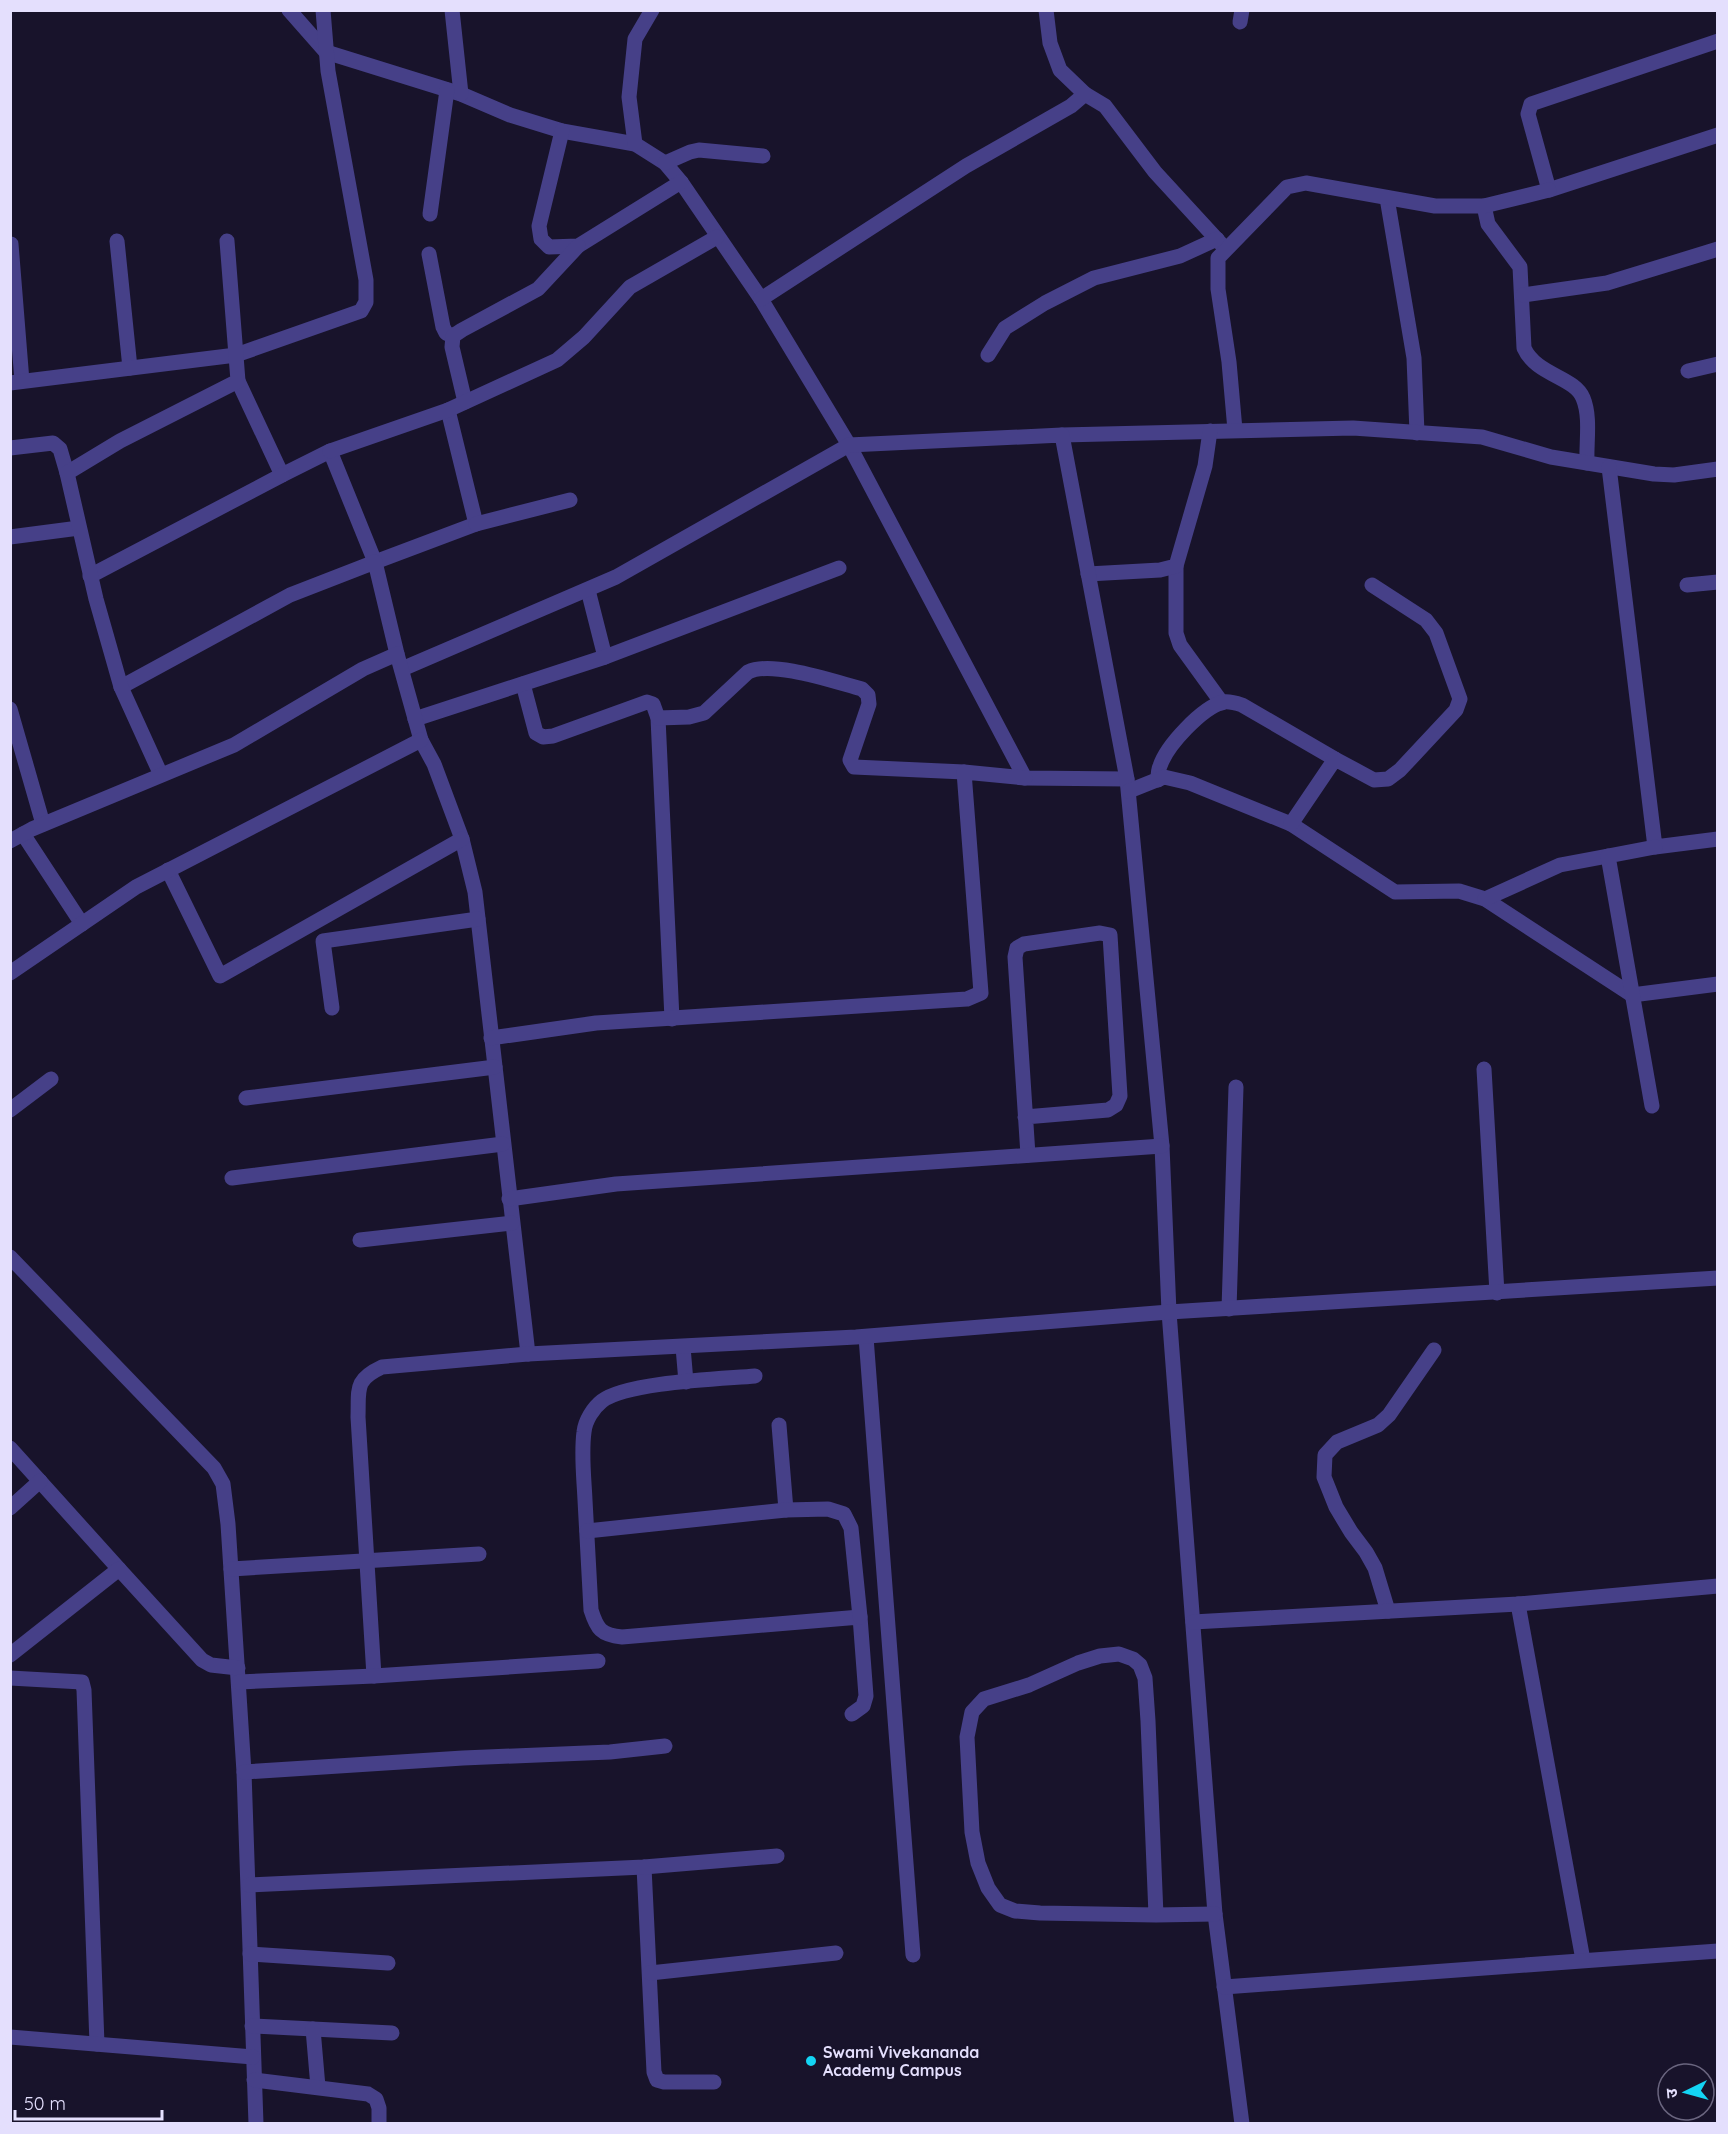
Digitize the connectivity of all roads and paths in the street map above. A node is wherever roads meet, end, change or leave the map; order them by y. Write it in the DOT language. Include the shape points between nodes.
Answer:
graph roads {
  1 [pos="289,10"];
  2 [pos="323,10"];
  3 [pos="452,10"];
  4 [pos="652,10"];
  5 [pos="1046,10"];
  6 [pos="1718,40"];
  7 [pos="326,52"];
  8 [pos="454,92"];
  9 [pos="1085,94"];
  10 [pos="562,131"];
  11 [pos="1718,135"];
  12 [pos="635,144"];
  13 [pos="763,156"];
  14 [pos="665,164"];
  15 [pos="681,182"];
  16 [pos="1549,190"];
  17 [pos="1387,198"];
  18 [pos="1484,206"];
  19 [pos="430,214"];
  20 [pos="717,237"];
  21 [pos="227,241"];
  22 [pos="117,242"];
  23 [pos="11,244"];
  24 [pos="1222,244"];
  25 [pos="578,246"];
  26 [pos="1718,249"];
  27 [pos="429,254"];
  28 [pos="1523,295"];
  29 [pos="761,299"];
  30 [pos="453,336"];
  31 [pos="236,355"];
  32 [pos="988,355"];
  33 [pos="1718,364"];
  34 [pos="130,368"];
  35 [pos="1688,371"];
  36 [pos="238,381"];
  37 [pos="16,382"];
  38 [pos="465,402"];
  39 [pos="447,410"];
  40 [pos="1235,430"];
  41 [pos="1210,431"];
  42 [pos="1417,433"];
  43 [pos="1062,435"];
  44 [pos="849,445"];
  45 [pos="10,448"];
  46 [pos="330,452"];
  47 [pos="1587,463"];
  48 [pos="1610,467"];
  49 [pos="1718,469"];
  50 [pos="67,473"];
  51 [pos="282,475"];
  52 [pos="570,500"];
  53 [pos="476,524"];
  54 [pos="79,528"];
  55 [pos="10,537"];
  56 [pos="375,562"];
  57 [pos="1176,566"];
  58 [pos="838,568"];
  59 [pos="1088,574"];
  60 [pos="90,576"];
  61 [pos="1718,582"];
  62 [pos="1372,585"];
  63 [pos="1687,585"];
  64 [pos="588,590"];
  65 [pos="397,654"];
  66 [pos="605,657"];
  67 [pos="402,669"];
  68 [pos="523,684"];
  69 [pos="121,687"];
  70 [pos="1222,703"];
  71 [pos="10,709"];
  72 [pos="658,718"];
  73 [pos="415,719"];
  74 [pos="421,740"];
  75 [pos="1335,759"];
  76 [pos="964,772"];
  77 [pos="161,775"];
  78 [pos="1025,778"];
  79 [pos="1158,780"];
  80 [pos="1128,785"];
  81 [pos="43,824"];
  82 [pos="1291,824"];
  83 [pos="17,837"];
  84 [pos="1718,838"];
  85 [pos="462,839"];
  86 [pos="1655,847"];
  87 [pos="1608,856"];
  88 [pos="168,870"];
  89 [pos="1485,899"];
  90 [pos="478,919"];
  91 [pos="82,924"];
  92 [pos="10,973"];
  93 [pos="1718,984"];
  94 [pos="1632,995"];
  95 [pos="332,1008"];
  96 [pos="672,1018"];
  97 [pos="491,1038"];
  98 [pos="495,1067"];
  99 [pos="1484,1069"];
  100 [pos="51,1079"];
  101 [pos="1236,1087"];
  102 [pos="246,1098"];
  103 [pos="1652,1106"];
  104 [pos="10,1110"];
  105 [pos="1025,1117"];
  106 [pos="503,1144"];
  107 [pos="1162,1146"];
  108 [pos="1028,1155"];
  109 [pos="232,1178"];
  110 [pos="509,1199"];
  111 [pos="513,1223"];
  112 [pos="360,1240"];
  113 [pos="10,1257"];
  114 [pos="1718,1278"];
  115 [pos="1497,1293"];
  116 [pos="1229,1309"];
  117 [pos="1169,1312"];
  118 [pos="866,1337"];
  119 [pos="683,1347"];
  120 [pos="1434,1350"];
  121 [pos="528,1354"];
  122 [pos="755,1376"];
  123 [pos="686,1382"];
  124 [pos="779,1425"];
  125 [pos="10,1448"];
  126 [pos="40,1481"];
  127 [pos="10,1508"];
  128 [pos="786,1510"];
  129 [pos="587,1531"];
  130 [pos="479,1554"];
  131 [pos="366,1561"];
  132 [pos="119,1569"];
  133 [pos="231,1569"];
  134 [pos="1718,1586"];
  135 [pos="1518,1604"];
  136 [pos="1388,1611"];
  137 [pos="860,1617"];
  138 [pos="1193,1622"];
  139 [pos="10,1654"];
  140 [pos="598,1661"];
  141 [pos="238,1675"];
  142 [pos="374,1676"];
  143 [pos="10,1678"];
  144 [pos="852,1714"];
  145 [pos="664,1746"];
  146 [pos="244,1772"];
  147 [pos="777,1856"];
  148 [pos="644,1867"];
  149 [pos="249,1885"];
  150 [pos="1215,1914"];
  151 [pos="1156,1915"];
  152 [pos="1718,1951"];
  153 [pos="836,1953"];
  154 [pos="250,1954"];
  155 [pos="913,1955"];
  156 [pos="1583,1960"];
  157 [pos="388,1963"];
  158 [pos="650,1972"];
  159 [pos="1224,1987"];
  160 [pos="252,2026"];
  161 [pos="313,2029"];
  162 [pos="392,2033"];
  163 [pos="10,2037"];
  164 [pos="97,2044"];
  165 [pos="253,2056"];
  166 [pos="254,2080"];
  167 [pos="714,2082"];
  168 [pos="318,2087"];
  169 [pos="256,2124"];
  170 [pos="379,2124"];
  171 [pos="1242,2124"];
  1 -- 7 [label="street"];
  2 -- 7 [label="street"];
  3 -- 8 [label="street"];
  4 -- 12 [label="street" via="634,39 629,97"];
  5 -- 9 [label="street" via="1050,43 1060,70"];
  6 -- 16 [label="street" via="1531,104 1528,114"];
  7 -- 8 [label="street"];
  7 -- 31 [label="street" via="366,280 366,302 361,311 348,317"];
  8 -- 10 [label="street"];
  8 -- 19 [label="street"];
  9 -- 24 [label="street" via="1105,106 1155,172"];
  9 -- 29 [label="street"];
  10 -- 12 [label="street"];
  10 -- 25 [label="street" via="539,226 541,239 549,247"];
  11 -- 16 [label="street"];
  12 -- 14 [label="street"];
  13 -- 14 [label="street" via="699,150"];
  14 -- 15 [label="street"];
  15 -- 20 [label="street"];
  15 -- 25 [label="street"];
  16 -- 18 [label="street"];
  17 -- 18 [label="street" via="1435,206"];
  17 -- 24 [label="street" via="1306,183 1287,187"];
  17 -- 42 [label="street" via="1414,357"];
  18 -- 28 [label="street" via="1488,224 1520,267"];
  20 -- 29 [label="street"];
  20 -- 38 [label="street" via="630,287 584,338 557,360"];
  21 -- 31 [label="street"];
  22 -- 34 [label="street"];
  23 -- 37 [label="street"];
  24 -- 32 [label="street" via="1094,278 1005,328"];
  24 -- 40 [label="street" via="1218,289"];
  25 -- 30 [label="street" via="538,289"];
  26 -- 28 [label="street" via="1607,283"];
  27 -- 30 [label="street" via="443,327"];
  28 -- 47 [label="street" via="1524,348 1529,359 1582,395 1586,408"];
  29 -- 44 [label="street"];
  30 -- 38 [label="street"];
  31 -- 34 [label="street"];
  31 -- 36 [label="street"];
  33 -- 35 [label="street"];
  34 -- 37 [label="street"];
  36 -- 50 [label="street" via="120,441"];
  36 -- 51 [label="street"];
  38 -- 39 [label="street"];
  39 -- 46 [label="street"];
  39 -- 53 [label="street"];
  40 -- 41 [label="street"];
  40 -- 42 [label="street" via="1353,428"];
  41 -- 43 [label="street"];
  41 -- 57 [label="street" via="1205,466"];
  42 -- 47 [label="street" via="1482,437"];
  43 -- 44 [label="street"];
  43 -- 59 [label="street"];
  44 -- 64 [label="street"];
  44 -- 78 [label="street"];
  45 -- 50 [label="street" via="53,443 60,449"];
  46 -- 51 [label="street"];
  46 -- 56 [label="street"];
  47 -- 48 [label="street"];
  48 -- 49 [label="street" via="1674,475"];
  48 -- 86 [label="street"];
  50 -- 54 [label="street"];
  51 -- 60 [label="street"];
  52 -- 53 [label="street"];
  53 -- 56 [label="street"];
  54 -- 55 [label="street"];
  54 -- 60 [label="street"];
  56 -- 65 [label="street"];
  56 -- 69 [label="street" via="290,595"];
  57 -- 59 [label="street"];
  57 -- 70 [label="street" via="1176,633 1180,645"];
  58 -- 66 [label="street"];
  59 -- 80 [label="street"];
  60 -- 69 [label="street"];
  61 -- 63 [label="street"];
  62 -- 75 [label="street" via="1426,620 1436,633 1460,699 1456,710 1388,779 1374,780"];
  64 -- 66 [label="street"];
  64 -- 67 [label="street"];
  65 -- 67 [label="street"];
  65 -- 77 [label="street" via="363,669 234,745"];
  66 -- 68 [label="street"];
  67 -- 73 [label="street"];
  68 -- 72 [label="street" via="536,733 543,737 647,702 653,704"];
  68 -- 73 [label="street"];
  69 -- 77 [label="street"];
  70 -- 75 [label="street" via="1242,705"];
  70 -- 79 [label="street" via="1185,730 1160,765"];
  71 -- 81 [label="street"];
  72 -- 76 [label="street" via="689,717 704,712 755,669 810,675 862,689 868,695 869,704 850,760 854,767"];
  72 -- 96 [label="street"];
  73 -- 74 [label="street"];
  74 -- 85 [label="street"];
  74 -- 88 [label="street"];
  75 -- 82 [label="street"];
  76 -- 78 [label="street"];
  76 -- 96 [label="street" via="981,993 968,999"];
  77 -- 81 [label="street"];
  78 -- 80 [label="street"];
  79 -- 80 [label="street"];
  79 -- 82 [label="street" via="1164,777 1190,783"];
  80 -- 107 [label="street"];
  81 -- 83 [label="street"];
  82 -- 89 [label="street" via="1395,892 1459,891"];
  83 -- 91 [label="street"];
  84 -- 86 [label="street"];
  85 -- 88 [label="street" via="220,976"];
  85 -- 90 [label="street"];
  86 -- 87 [label="street"];
  87 -- 89 [label="street" via="1560,865"];
  87 -- 94 [label="street"];
  88 -- 91 [label="street"];
  89 -- 94 [label="street"];
  90 -- 95 [label="street" via="323,941"];
  90 -- 97 [label="street"];
  91 -- 92 [label="street"];
  93 -- 94 [label="street"];
  94 -- 103 [label="street"];
  96 -- 97 [label="street" via="596,1023"];
  97 -- 98 [label="street"];
  98 -- 102 [label="street"];
  98 -- 106 [label="street"];
  99 -- 115 [label="street"];
  100 -- 104 [label="street"];
  101 -- 116 [label="street"];
  105 -- 105 [label="street" via="1017,948 1100,933 1110,935 1120,1096 1116,1105 1108,1110"];
  105 -- 108 [label="street"];
  106 -- 109 [label="street"];
  106 -- 110 [label="street"];
  107 -- 108 [label="street"];
  107 -- 117 [label="street"];
  108 -- 110 [label="street" via="616,1184"];
  110 -- 111 [label="street"];
  111 -- 112 [label="street"];
  111 -- 121 [label="street"];
  113 -- 133 [label="street" via="214,1468 223,1484"];
  114 -- 115 [label="street"];
  115 -- 116 [label="street"];
  116 -- 117 [label="street"];
  117 -- 118 [label="street"];
  117 -- 138 [label="street"];
  118 -- 119 [label="street"];
  118 -- 155 [label="street"];
  119 -- 121 [label="street"];
  119 -- 123 [label="street"];
  120 -- 136 [label="street" via="1389,1415 1378,1425 1337,1442 1325,1455 1324,1477 1328,1487 1375,1568"];
  121 -- 131 [label="street" via="382,1366 366,1374 359,1388 358,1417"];
  122 -- 123 [label="street"];
  123 -- 129 [label="street" via="617,1393 593,1410 584,1429"];
  124 -- 128 [label="street"];
  125 -- 126 [label="street"];
  126 -- 127 [label="street"];
  126 -- 132 [label="street"];
  128 -- 129 [label="street"];
  128 -- 137 [label="street" via="828,1509 844,1514 851,1528"];
  129 -- 137 [label="street" via="591,1611 597,1627 608,1636"];
  130 -- 131 [label="street"];
  131 -- 133 [label="street"];
  131 -- 142 [label="street"];
  132 -- 139 [label="street"];
  132 -- 141 [label="street" via="202,1660"];
  133 -- 141 [label="street"];
  134 -- 135 [label="street"];
  135 -- 136 [label="street"];
  135 -- 156 [label="street"];
  136 -- 138 [label="street"];
  137 -- 144 [label="street" via="866,1696 863,1706"];
  138 -- 150 [label="street"];
  140 -- 142 [label="street"];
  141 -- 142 [label="street"];
  141 -- 146 [label="street"];
  143 -- 164 [label="street" via="82,1682 84,1690"];
  145 -- 146 [label="street"];
  146 -- 149 [label="street"];
  147 -- 148 [label="street"];
  148 -- 149 [label="street"];
  148 -- 158 [label="street"];
  149 -- 154 [label="street"];
  150 -- 151 [label="street"];
  150 -- 159 [label="street"];
  151 -- 151 [label="street" via="1040,1913 1000,1905 978,1863 972,1832 967,1737 972,1712 984,1699 1029,1686 1100,1656 1119,1654 1140,1665 1145,1678 1148,1721"];
  152 -- 156 [label="street"];
  153 -- 158 [label="street"];
  154 -- 157 [label="street"];
  154 -- 160 [label="street"];
  156 -- 159 [label="street"];
  158 -- 167 [label="street" via="657,2080"];
  159 -- 171 [label="street"];
  160 -- 161 [label="street"];
  160 -- 165 [label="street"];
  161 -- 162 [label="street"];
  161 -- 168 [label="street"];
  163 -- 164 [label="street"];
  164 -- 165 [label="street"];
  165 -- 166 [label="street"];
  166 -- 168 [label="street"];
  166 -- 169 [label="street"];
  168 -- 170 [label="street" via="357,2091 376,2098"];
}
